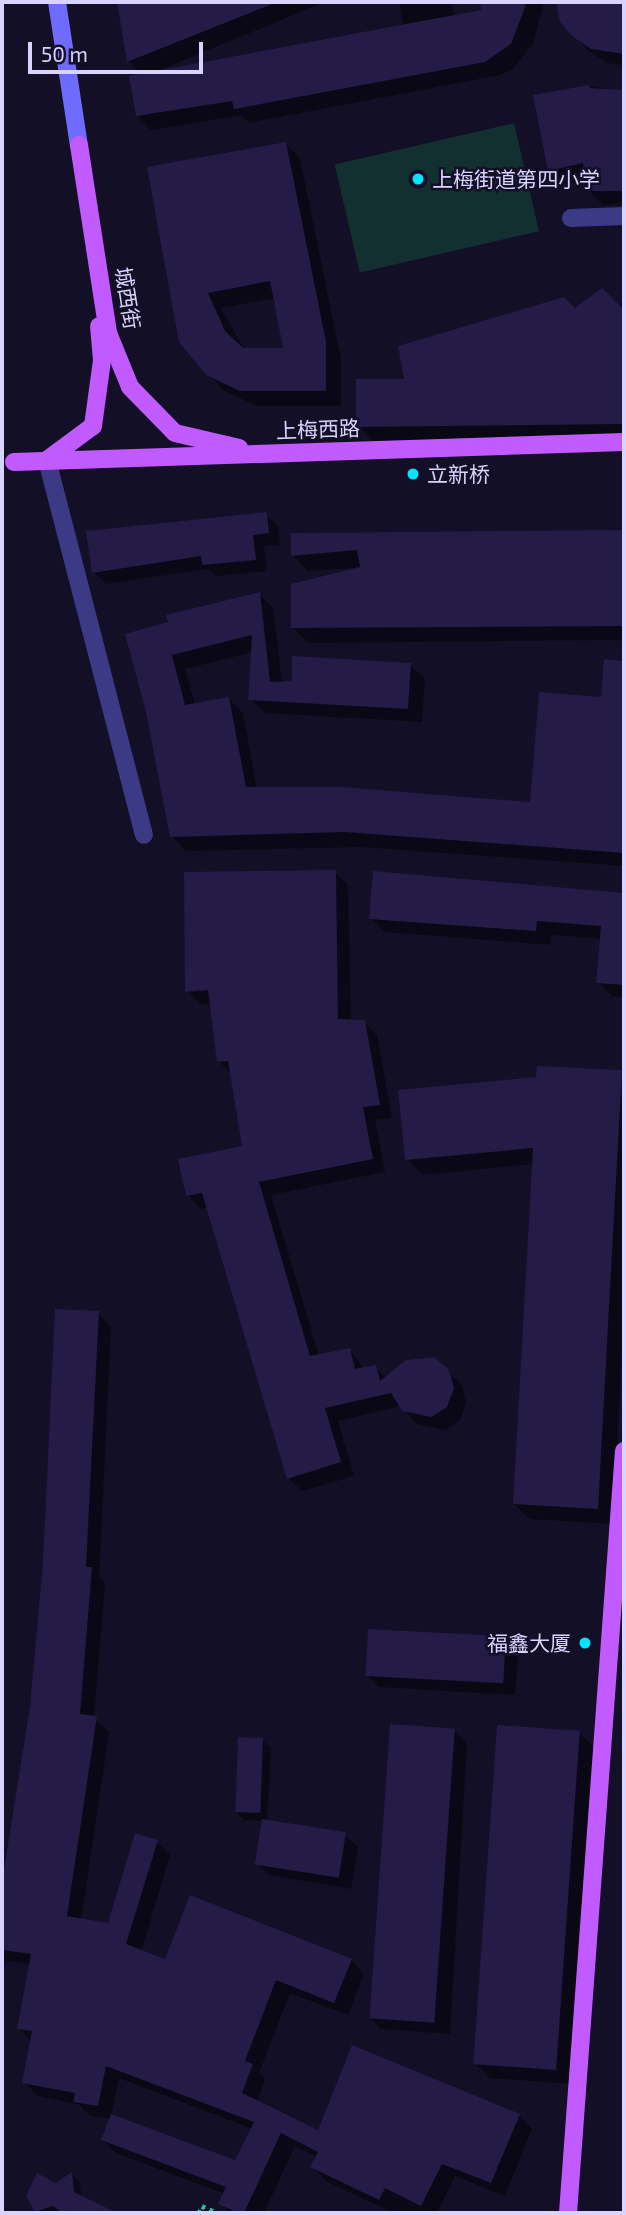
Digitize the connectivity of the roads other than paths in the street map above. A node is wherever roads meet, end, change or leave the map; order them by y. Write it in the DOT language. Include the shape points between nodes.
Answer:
graph roads {
  1 [pos="57,2"];
  2 [pos="79,145"];
  3 [pos="624,216"];
  4 [pos="571,218"];
  5 [pos="624,442"];
  6 [pos="262,453"];
  7 [pos="47,460"];
  8 [pos="13,462"];
  9 [pos="144,835"];
  10 [pos="624,1451"];
  11 [pos="568,2213"];
  1 -- 2 [label="main road, 城西街"];
  2 -- 6 [label="main road, 城西街" via="108,333 130,387 175,433"];
  2 -- 7 [label="main road, 城西街" via="103,360 93,426"];
  3 -- 4 [label="street"];
  5 -- 6 [label="main road, 上梅西路"];
  6 -- 7 [label="main road, 上梅西路"];
  7 -- 8 [label="main road, 上梅西路"];
  7 -- 9 [label="street"];
  10 -- 11 [label="main road"];
}
